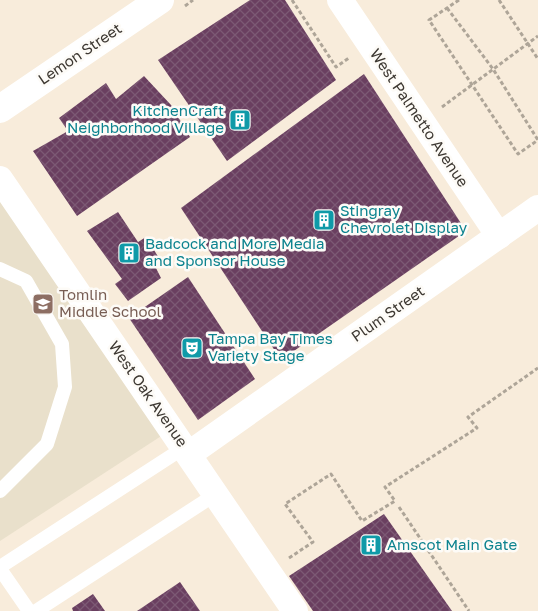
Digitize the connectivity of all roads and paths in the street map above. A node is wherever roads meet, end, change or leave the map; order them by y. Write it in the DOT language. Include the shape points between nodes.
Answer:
graph roads {
  1 [pos="160,0"];
  2 [pos="340,0"];
  3 [pos="459,0"];
  4 [pos="499,0"];
  5 [pos="447,8"];
  6 [pos="538,36"];
  7 [pos="528,44"];
  8 [pos="538,59"];
  9 [pos="493,69"];
  10 [pos="472,85"];
  11 [pos="0,109"];
  12 [pos="422,122"];
  13 [pos="538,140"];
  14 [pos="0,179"];
  15 [pos="538,208"];
  16 [pos="499,236"];
  17 [pos="0,270"];
  18 [pos="538,368"];
  19 [pos="187,450"];
  20 [pos="0,491"];
  21 [pos="216,494"];
  22 [pos="399,507"];
  23 [pos="288,558"];
  24 [pos="0,568"];
  25 [pos="29,611"];
  26 [pos="36,611"];
  27 [pos="295,611"];
  28 [pos="469,611"];
  1 -- 11 [label="street, Lemon Street"];
  2 -- 12 [label="street, West Palmetto Avenue"];
  3 -- 5 [label="path"];
  4 -- 7 [label="path"];
  5 -- 9 [label="path"];
  5 -- 10 [label="path" via="429,20"];
  6 -- 7 [label="path"];
  7 -- 8 [label="path"];
  7 -- 9 [label="path"];
  9 -- 10 [label="path"];
  9 -- 13 [label="path"];
  10 -- 12 [label="path"];
  10 -- 13 [label="path" via="518,154"];
  12 -- 16 [label="street, West Palmetto Avenue"];
  14 -- 19 [label="street, West Oak Avenue"];
  15 -- 16 [label="street, Plum Street"];
  16 -- 19 [label="street, Plum Street"];
  17 -- 20 [label="lane" via="26,281 62,344 65,387 47,444"];
  18 -- 23 [label="path" via="468,417 477,428 385,487 395,501 362,521 331,474 285,504 313,542"];
  19 -- 21 [label="street, West Oak Avenue"];
  19 -- 24 [label="lane"];
  21 -- 26 [label="lane"];
  21 -- 27 [label="street, West Oak Avenue"];
  22 -- 28 [label="path"];
  24 -- 25 [label="lane"];
}
